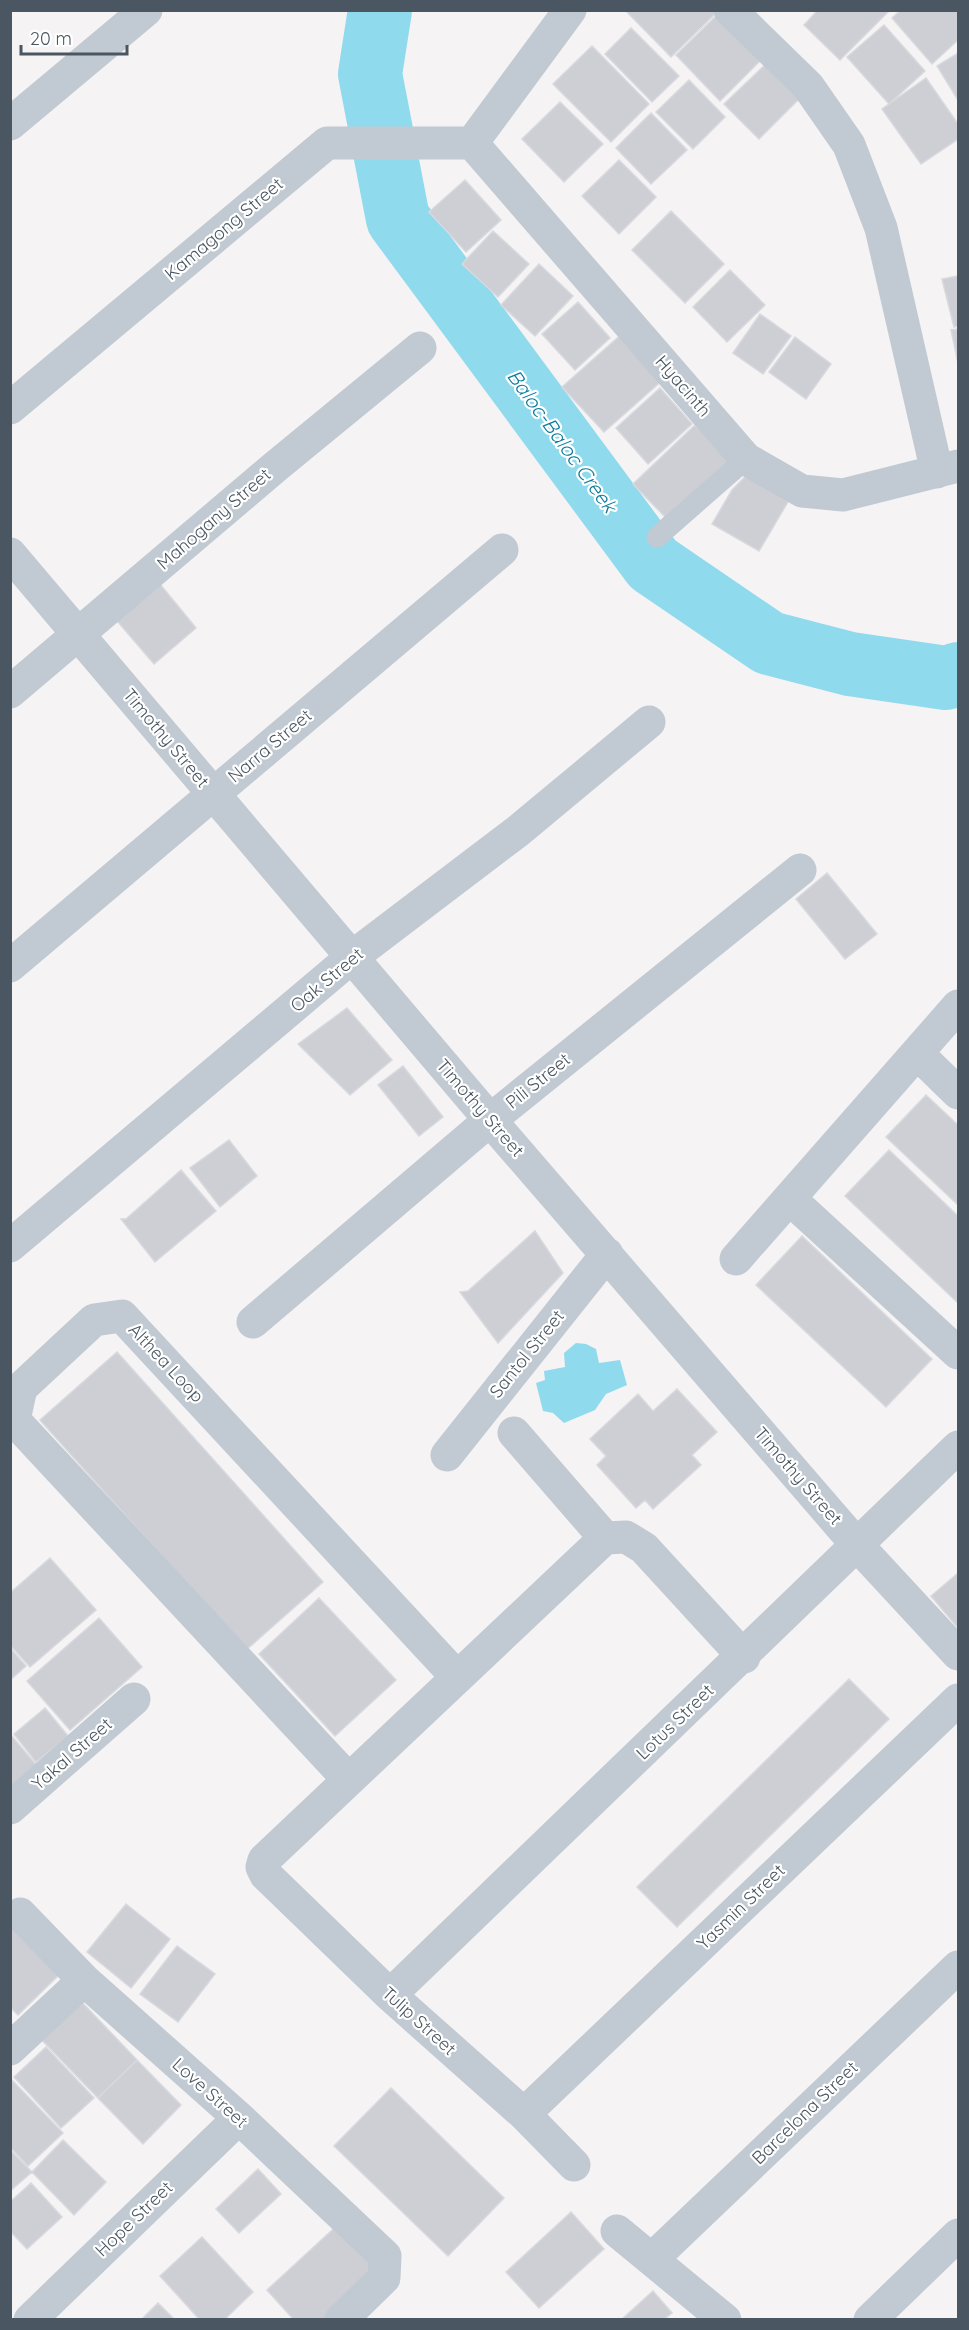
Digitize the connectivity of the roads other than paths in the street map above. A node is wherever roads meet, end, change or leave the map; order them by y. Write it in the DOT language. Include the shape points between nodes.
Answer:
graph roads {
  1 [pos="146,10"];
  2 [pos="570,10"];
  3 [pos="730,10"];
  4 [pos="10,124"];
  5 [pos="472,143"];
  6 [pos="420,348"];
  7 [pos="10,408"];
  8 [pos="746,459"];
  9 [pos="948,469"];
  10 [pos="657,537"];
  11 [pos="502,550"];
  12 [pos="10,554"];
  13 [pos="79,636"];
  14 [pos="10,692"];
  15 [pos="649,722"];
  16 [pos="213,794"];
  17 [pos="800,870"];
  18 [pos="352,957"];
  19 [pos="10,966"];
  20 [pos="958,1006"];
  21 [pos="918,1054"];
  22 [pos="958,1094"];
  23 [pos="490,1120"];
  24 [pos="790,1199"];
  25 [pos="10,1246"];
  26 [pos="607,1254"];
  27 [pos="736,1259"];
  28 [pos="253,1323"];
  29 [pos="958,1353"];
  30 [pos="514,1433"];
  31 [pos="958,1448"];
  32 [pos="447,1455"];
  33 [pos="605,1538"];
  34 [pos="858,1546"];
  35 [pos="958,1654"];
  36 [pos="744,1657"];
  37 [pos="456,1676"];
  38 [pos="134,1699"];
  39 [pos="958,1700"];
  40 [pos="348,1779"];
  41 [pos="10,1808"];
  42 [pos="20,1914"];
  43 [pos="958,1967"];
  44 [pos="84,1980"];
  45 [pos="390,1995"];
  46 [pos="10,2049"];
  47 [pos="524,2114"];
  48 [pos="239,2118"];
  49 [pos="574,2165"];
  50 [pos="617,2231"];
  51 [pos="958,2235"];
  52 [pos="652,2259"];
  53 [pos="30,2319"];
  54 [pos="341,2319"];
  55 [pos="725,2319"];
  56 [pos="870,2319"];
  1 -- 4 [label="street"];
  2 -- 5 [label="street"];
  3 -- 9 [label="street" via="808,86 849,145 881,228"];
  5 -- 7 [label="street, Kamagong Street" via="327,143"];
  5 -- 8 [label="street, Hyacinth"];
  6 -- 13 [label="street, Mahogany Street"];
  8 -- 9 [label="street, Hyacinth" via="802,490 843,495"];
  8 -- 10 [label="lane"];
  11 -- 16 [label="street, Narra Street"];
  12 -- 13 [label="street, Timothy Street"];
  13 -- 14 [label="street, Mahogany Street"];
  13 -- 16 [label="street, Timothy Street"];
  15 -- 18 [label="street, Oak Street" via="518,831"];
  16 -- 18 [label="street, Timothy Street"];
  16 -- 19 [label="street, Narra Street"];
  17 -- 23 [label="street, Pili Street"];
  18 -- 23 [label="street, Timothy Street"];
  18 -- 25 [label="street, Oak Street"];
  20 -- 21 [label="street"];
  21 -- 22 [label="street"];
  21 -- 24 [label="street"];
  23 -- 26 [label="street, Timothy Street"];
  23 -- 28 [label="street, Pili Street"];
  24 -- 27 [label="street"];
  24 -- 29 [label="street"];
  26 -- 32 [label="street, Santol Street"];
  26 -- 34 [label="street, Timothy Street"];
  30 -- 33 [label="street"];
  31 -- 34 [label="street, Lotus Street"];
  33 -- 36 [label="street" via="626,1537 644,1548"];
  33 -- 37 [label="street"];
  34 -- 35 [label="street, Timothy Street"];
  34 -- 36 [label="street, Lotus Street"];
  36 -- 45 [label="street, Lotus Street"];
  37 -- 40 [label="street"];
  37 -- 40 [label="street, Althea Loop" via="122,1316 94,1320 21,1388 14,1420"];
  38 -- 41 [label="street, Yakal Street"];
  39 -- 47 [label="street, Yasmin Street"];
  40 -- 45 [label="street, Tulip Street" via="264,1860 262,1867"];
  42 -- 44 [label="street, Love Street"];
  43 -- 52 [label="street, Barcelona Street"];
  44 -- 46 [label="street"];
  44 -- 48 [label="street, Love Street"];
  45 -- 47 [label="street, Tulip Street"];
  47 -- 49 [label="street, Tulip Street"];
  48 -- 53 [label="street, Hope Street"];
  48 -- 54 [label="street, Love Street" via="385,2256 384,2278"];
  50 -- 52 [label="street"];
  51 -- 56 [label="street"];
  52 -- 55 [label="street"];
}
